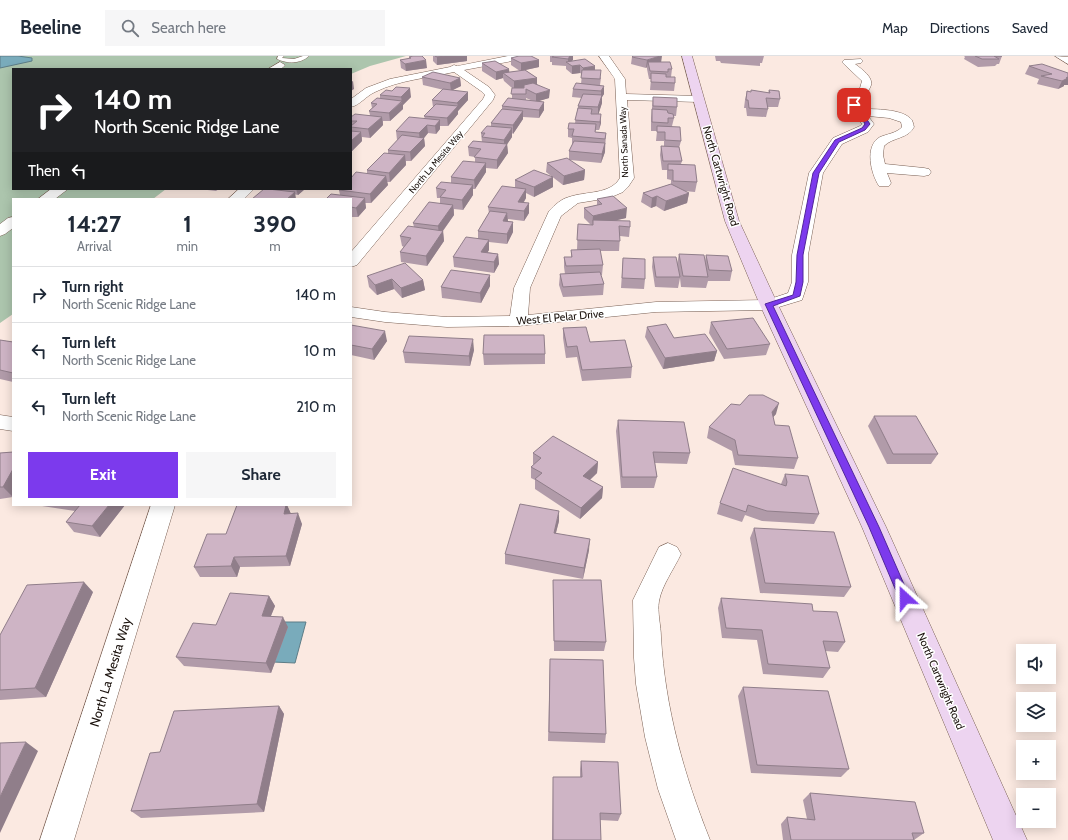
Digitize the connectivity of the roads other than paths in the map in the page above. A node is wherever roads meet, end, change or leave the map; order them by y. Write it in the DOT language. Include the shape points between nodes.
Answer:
graph roads {
  1 [pos="306,56"];
  2 [pos="523,56"];
  3 [pos="604,56"];
  4 [pos="687,56"];
  5 [pos="1060,56"];
  6 [pos="858,61"];
  7 [pos="1068,61"];
  8 [pos="280,63"];
  9 [pos="454,68"];
  10 [pos="622,97"];
  11 [pos="699,99"];
  12 [pos="352,103"];
  13 [pos="859,112"];
  14 [pos="880,168"];
  15 [pos="924,172"];
  16 [pos="884,183"];
  17 [pos="59,190"];
  18 [pos="246,190"];
  19 [pos="47,198"];
  20 [pos="236,198"];
  21 [pos="12,222"];
  22 [pos="0,231"];
  23 [pos="352,261"];
  24 [pos="769,304"];
  25 [pos="352,312"];
  26 [pos="518,321"];
  27 [pos="0,422"];
  28 [pos="12,424"];
  29 [pos="163,506"];
  30 [pos="668,554"];
  31 [pos="57,840"];
  32 [pos="693,840"];
  33 [pos="1010,840"];
  1 -- 8 [label="lane" via="299,60"];
  2 -- 9 [label="street"];
  3 -- 10 [label="street, North Sanada Way" via="620,79"];
  4 -- 11 [label="street, North Cartwright Road"];
  5 -- 7 [label="street"];
  6 -- 13 [label="street" via="847,62 865,76 867,82 865,89 852,99"];
  9 -- 12 [label="street" via="383,84"];
  9 -- 23 [label="street, North La Mesita Way" via="485,89 490,94 488,100"];
  10 -- 11 [label="street"];
  10 -- 26 [label="street, North Sanada Way" via="627,178 624,185 614,192 574,200 554,214 522,288"];
  11 -- 24 [label="street, North Cartwright Road" via="732,221"];
  13 -- 14 [label="street" via="883,113 906,120 906,131 882,141 878,147 876,154"];
  13 -- 24 [label="street, West El Pelar Drive" via="868,124 864,129 837,141 816,173 800,255 800,282 796,296"];
  14 -- 15 [label="street"];
  14 -- 16 [label="street"];
  17 -- 19 [label="street"];
  18 -- 20 [label="street"];
  21 -- 22 [label="street"];
  24 -- 26 [label="street, West El Pelar Drive" via="656,307"];
  24 -- 33 [label="street, North Cartwright Road" via="874,527"];
  25 -- 26 [label="street, West El Pelar Drive" via="447,322"];
  27 -- 28 [label="street"];
  29 -- 31 [label="street, North La Mesita Way"];
  30 -- 32 [label="street" via="646,601 647,658 666,760"];
}
